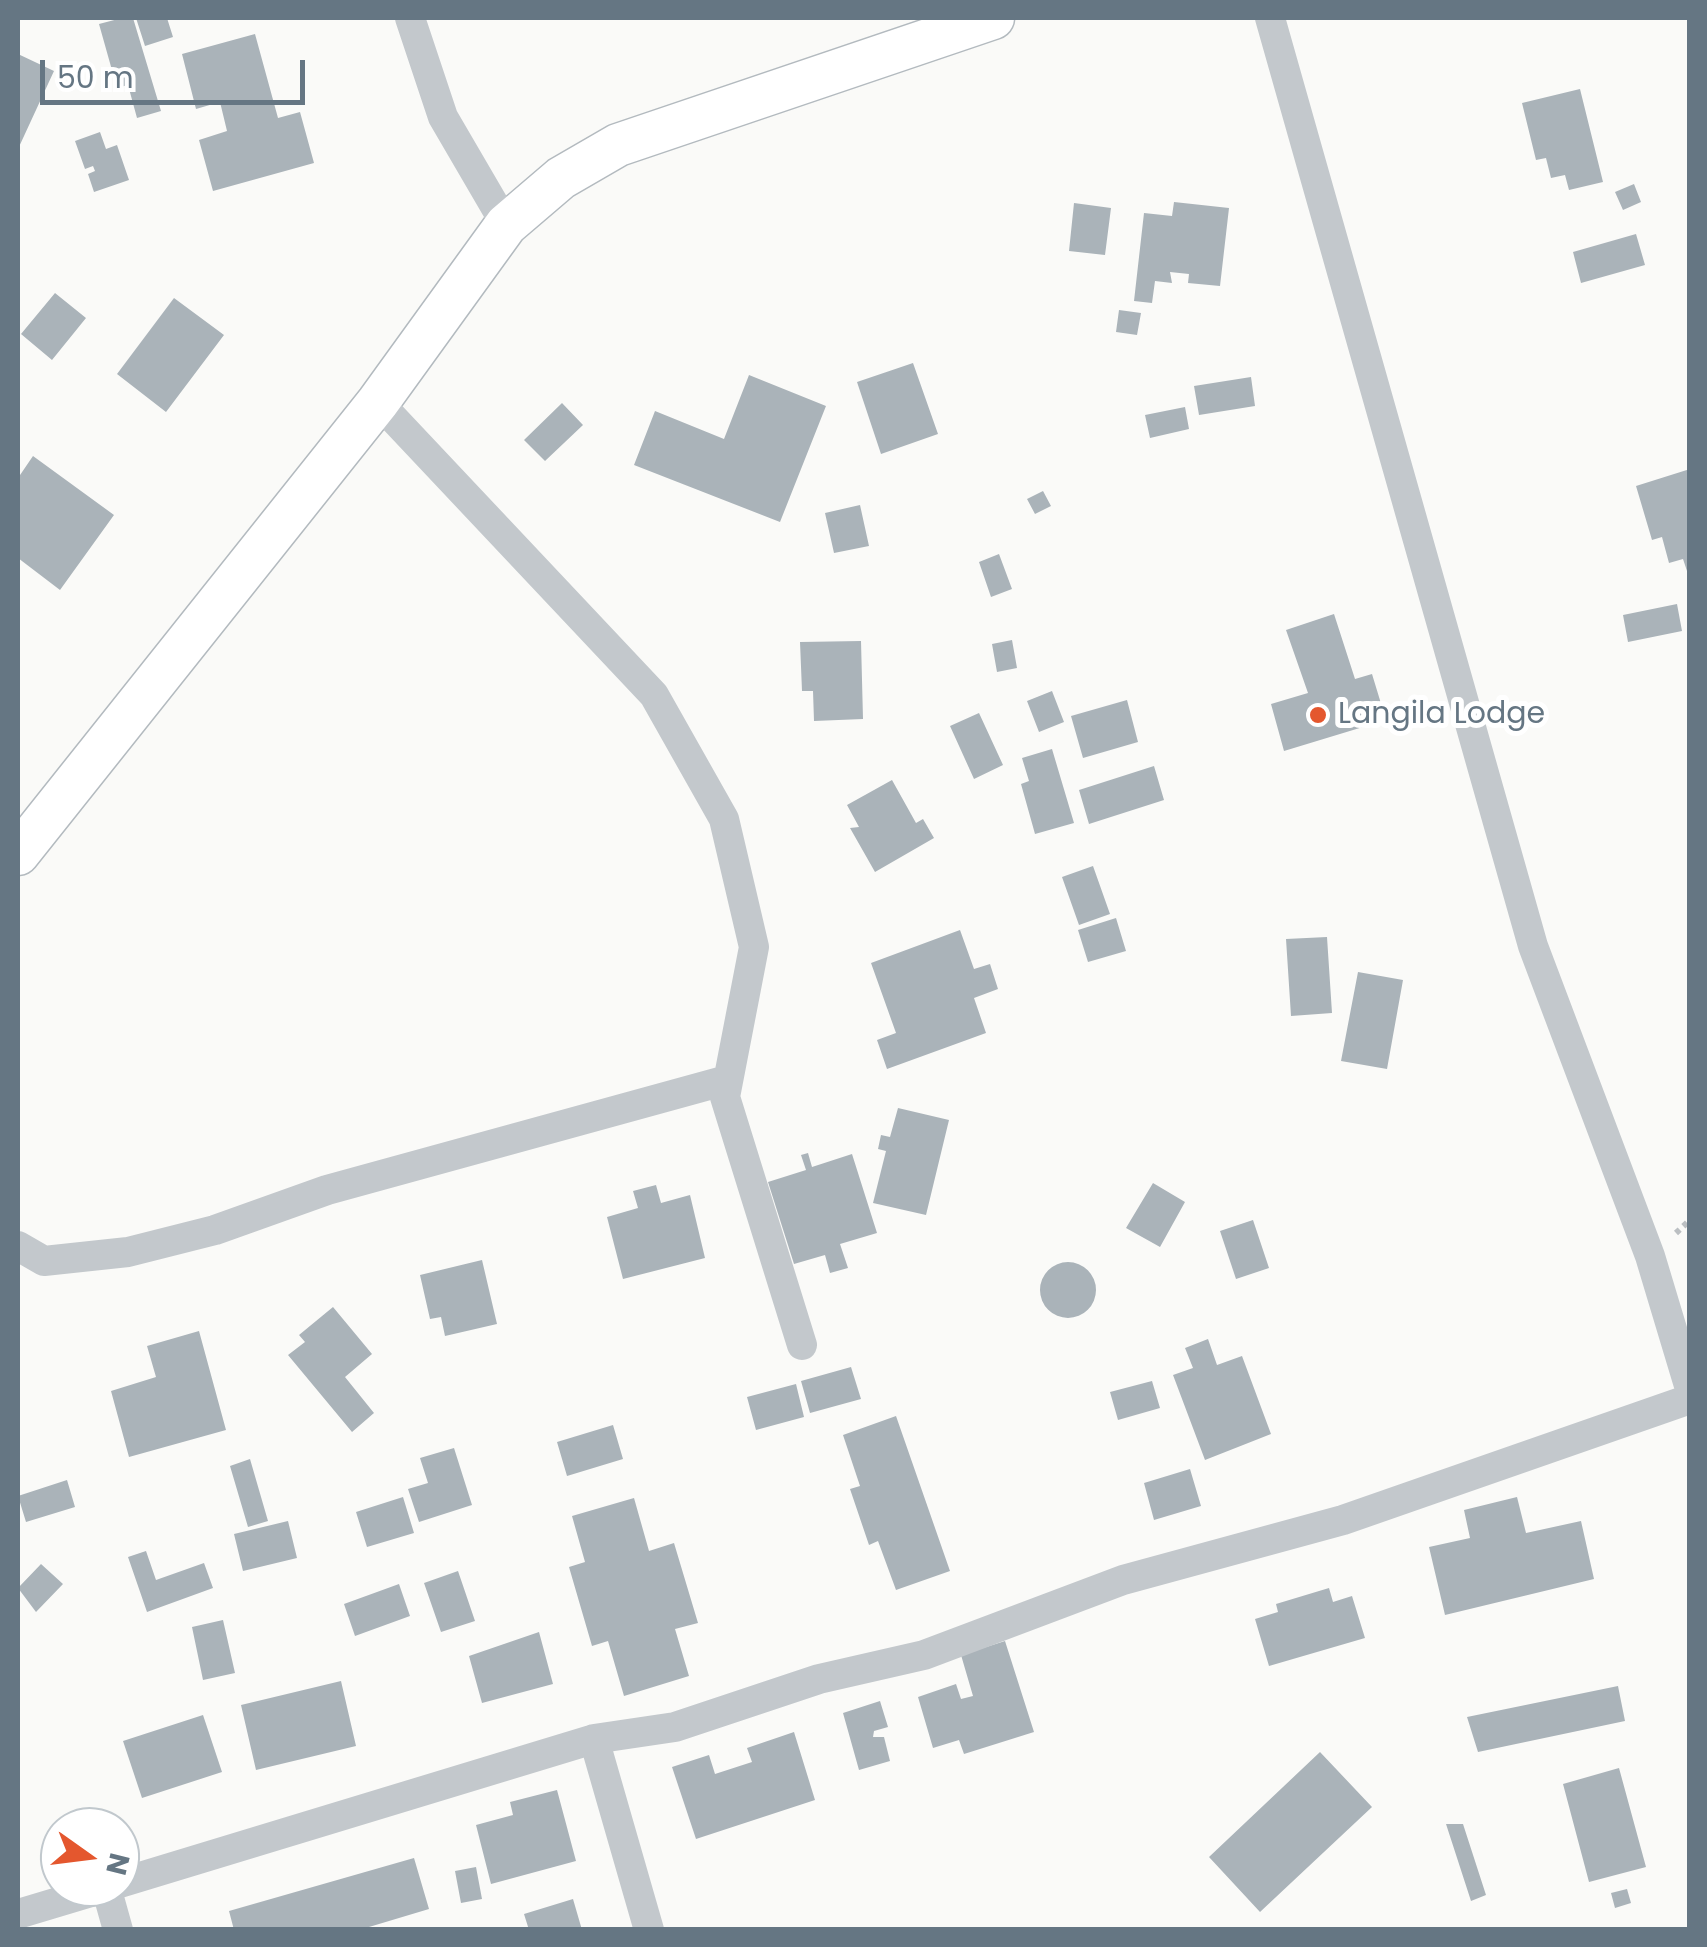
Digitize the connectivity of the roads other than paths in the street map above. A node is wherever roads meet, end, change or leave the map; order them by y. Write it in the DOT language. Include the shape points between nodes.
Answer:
graph roads {
  1 [pos="410,18"];
  2 [pos="993,18"];
  3 [pos="1270,18"];
  4 [pos="506,225"];
  5 [pos="378,402"];
  6 [pos="18,854"];
  7 [pos="727,1080"];
  8 [pos="18,1246"];
  9 [pos="802,1345"];
  10 [pos="1690,1389"];
  11 [pos="1690,1398"];
  12 [pos="594,1739"];
  13 [pos="140,1877"];
  14 [pos="649,1930"];
  1 -- 4 [label="street" via="443,117"];
  2 -- 4 [label="street" via="618,145 561,178"];
  3 -- 10 [label="street" via="1533,946 1650,1256"];
  4 -- 5 [label="street"];
  5 -- 6 [label="street"];
  5 -- 7 [label="street" via="654,694 724,819 754,947"];
  7 -- 8 [label="street" via="128,1252 44,1261"];
  7 -- 9 [label="street" via="725,1097"];
  11 -- 12 [label="street" via="1343,1520 1124,1580 924,1655 819,1678 675,1728"];
  12 -- 13 [label="street"];
  12 -- 14 [label="street"];
}
